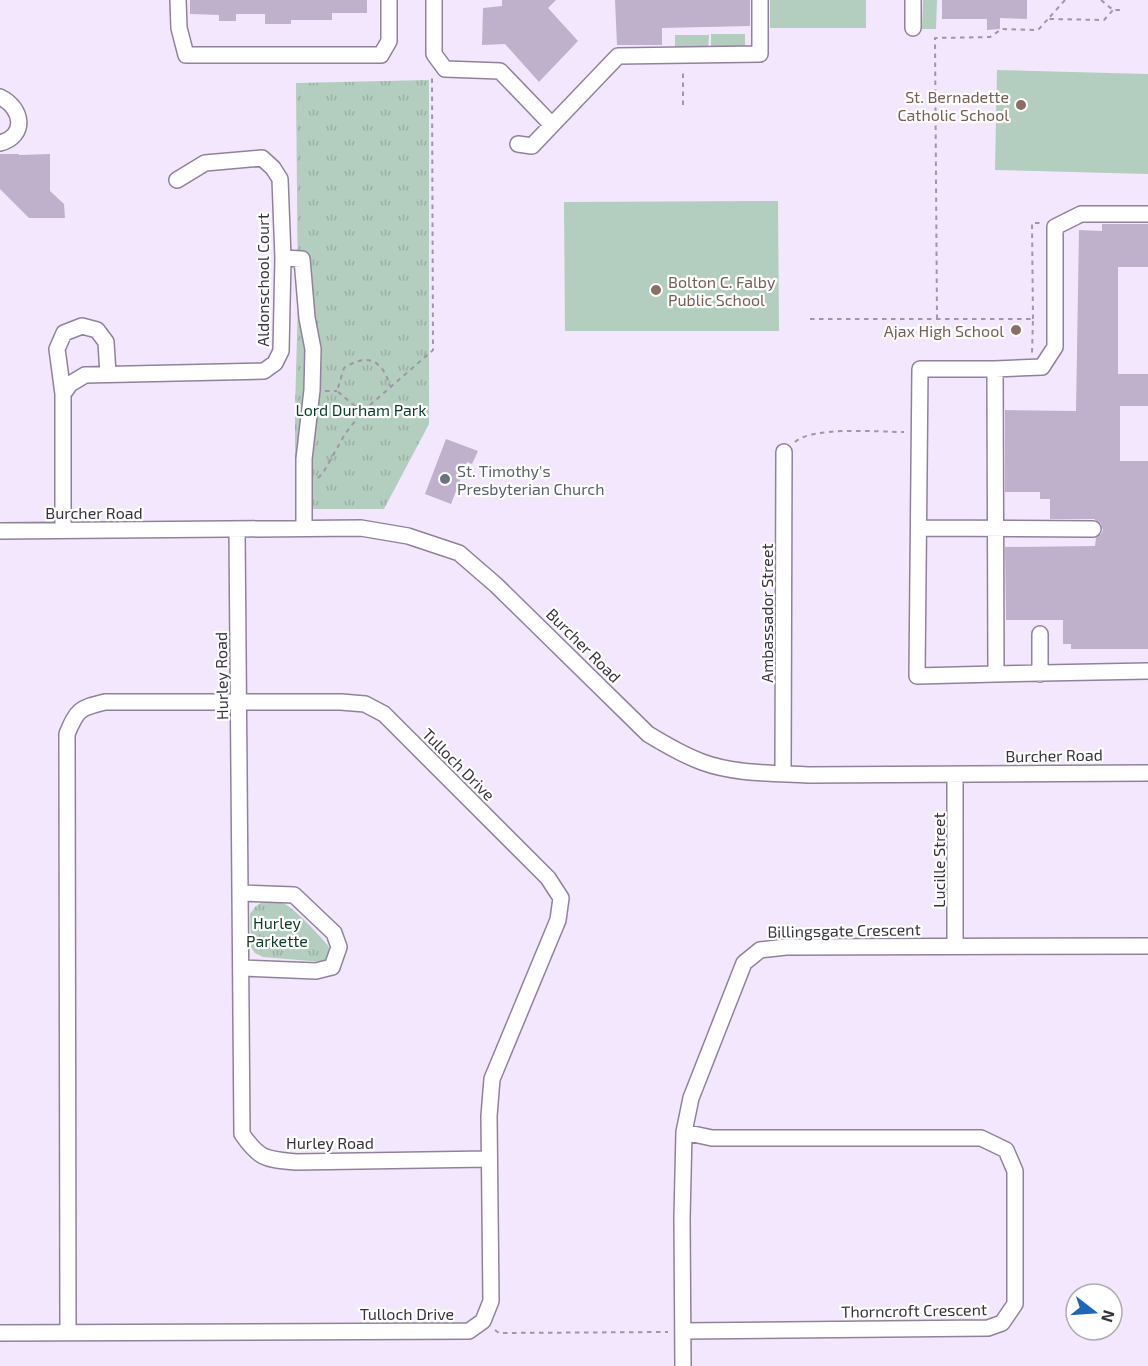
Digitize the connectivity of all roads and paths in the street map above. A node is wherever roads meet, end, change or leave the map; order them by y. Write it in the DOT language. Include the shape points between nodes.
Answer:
graph roads {
  1 [pos="178,0"];
  2 [pos="390,0"];
  3 [pos="447,0"];
  4 [pos="760,0"];
  5 [pos="913,0"];
  6 [pos="1065,0"];
  7 [pos="1101,0"];
  8 [pos="434,7"];
  9 [pos="1120,9"];
  10 [pos="1113,10"];
  11 [pos="1048,19"];
  12 [pos="913,28"];
  13 [pos="684,55"];
  14 [pos="445,69"];
  15 [pos="0,96"];
  16 [pos="683,105"];
  17 [pos="552,125"];
  18 [pos="0,143"];
  19 [pos="518,144"];
  20 [pos="177,180"];
  21 [pos="1148,214"];
  22 [pos="1055,226"];
  23 [pos="282,258"];
  24 [pos="810,319"];
  25 [pos="937,319"];
  26 [pos="1033,319"];
  27 [pos="1032,358"];
  28 [pos="995,369"];
  29 [pos="108,374"];
  30 [pos="391,387"];
  31 [pos="63,394"];
  32 [pos="362,412"];
  33 [pos="919,432"];
  34 [pos="784,452"];
  35 [pos="304,482"];
  36 [pos="304,528"];
  37 [pos="919,528"];
  38 [pos="996,528"];
  39 [pos="1093,529"];
  40 [pos="63,530"];
  41 [pos="237,530"];
  42 [pos="0,531"];
  43 [pos="1040,634"];
  44 [pos="1148,671"];
  45 [pos="996,674"];
  46 [pos="1040,674"];
  47 [pos="239,702"];
  48 [pos="1148,773"];
  49 [pos="783,774"];
  50 [pos="955,775"];
  51 [pos="240,893"];
  52 [pos="955,946"];
  53 [pos="1148,946"];
  54 [pos="241,968"];
  55 [pos="684,1132"];
  56 [pos="488,1159"];
  57 [pos="483,1321"];
  58 [pos="683,1331"];
  59 [pos="68,1332"];
  60 [pos="0,1333"];
  61 [pos="683,1366"];
  1 -- 2 [label="street" via="179,28 186,55 381,55 388,40"];
  3 -- 8 [label="street"];
  4 -- 13 [label="street" via="760,54"];
  5 -- 12 [label="street"];
  6 -- 11 [label="path"];
  7 -- 10 [label="path"];
  8 -- 14 [label="street" via="434,54"];
  9 -- 10 [label="path"];
  10 -- 11 [label="path" via="1104,20"];
  11 -- 25 [label="path" via="1038,30 1002,29 990,38 935,38"];
  13 -- 16 [label="path"];
  13 -- 17 [label="street" via="618,56"];
  14 -- 17 [label="street" via="500,71"];
  14 -- 30 [label="path" via="432,77 433,350"];
  15 -- 18 [label="street" via="18,112 19,125 13,136"];
  17 -- 19 [label="street" via="532,146"];
  20 -- 23 [label="street, Aldonschool Court" via="205,163 262,158 280,179"];
  21 -- 22 [label="street" via="1081,214"];
  22 -- 26 [label="path" via="1032,223"];
  22 -- 28 [label="street" via="1055,347 1042,367"];
  23 -- 29 [label="street, Aldonschool Court" via="281,351 275,363 264,371"];
  23 -- 35 [label="street" via="302,259 313,349"];
  24 -- 25 [label="path"];
  25 -- 26 [label="path"];
  26 -- 27 [label="path"];
  28 -- 33 [label="street" via="920,369"];
  28 -- 38 [label="street"];
  29 -- 31 [label="street, Aldonschool Court" via="85,375"];
  29 -- 31 [label="street" via="106,342 97,330 82,326 64,333 57,349"];
  30 -- 32 [label="path"];
  30 -- 32 [label="path" via="380,365 366,358 344,368 338,391"];
  31 -- 40 [label="street"];
  32 -- 35 [label="path" via="324,473 313,482"];
  33 -- 34 [label="path" via="819,432 801,437"];
  33 -- 37 [label="street"];
  34 -- 49 [label="street, Ambassador Street"];
  35 -- 36 [label="street"];
  36 -- 41 [label="street, Burcher Road"];
  36 -- 49 [label="street, Burcher Road" via="361,528 408,536 459,553 648,734 704,763"];
  37 -- 38 [label="street"];
  37 -- 45 [label="street" via="917,676"];
  38 -- 39 [label="street"];
  38 -- 45 [label="street"];
  40 -- 41 [label="street, Burcher Road"];
  40 -- 42 [label="street, Burcher Road"];
  41 -- 47 [label="street, Hurley Road"];
  43 -- 46 [label="street"];
  44 -- 46 [label="street"];
  45 -- 46 [label="street"];
  47 -- 51 [label="street, Hurley Road"];
  47 -- 56 [label="street, Tulloch Drive" via="349,702 365,704 384,714 548,878 561,898 558,920 492,1079"];
  47 -- 59 [label="street, Tulloch Drive" via="105,702 75,714 67,734"];
  48 -- 50 [label="street, Burcher Road"];
  49 -- 50 [label="street, Burcher Road"];
  50 -- 52 [label="street, Lucille Street"];
  51 -- 54 [label="street, Hurley Road"];
  51 -- 54 [label="street" via="294,895 334,933 339,947 332,967 316,971"];
  52 -- 53 [label="street, Billingsgate Crescent"];
  52 -- 55 [label="street, Billingsgate Crescent" via="760,950 744,963 731,993 691,1098"];
  54 -- 56 [label="street, Hurley Road" via="242,1134 253,1149 267,1159 296,1162"];
  55 -- 58 [label="street, Billingsgate Crescent"];
  55 -- 58 [label="street, Thorncroft Crescent" via="712,1138 981,1138 1006,1150 1015,1171 1015,1304 1002,1323 981,1329"];
  56 -- 57 [label="street, Tulloch Drive" via="490,1301"];
  57 -- 58 [label="path" via="499,1333"];
  57 -- 59 [label="street, Tulloch Drive" via="469,1331"];
  58 -- 61 [label="street, Billingsgate Crescent"];
  59 -- 60 [label="street, Tulloch Drive"];
}
